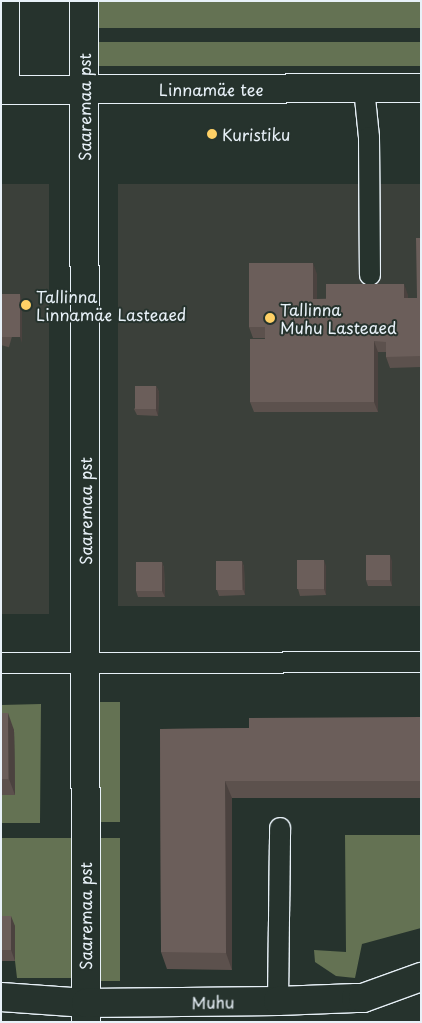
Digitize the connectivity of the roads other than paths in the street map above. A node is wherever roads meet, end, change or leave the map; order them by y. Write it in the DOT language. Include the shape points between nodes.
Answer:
graph roads {
  1 [pos="9,1"];
  2 [pos="84,1"];
  3 [pos="364,88"];
  4 [pos="421,88"];
  5 [pos="5,90"];
  6 [pos="86,90"];
  7 [pos="370,275"];
  8 [pos="421,662"];
  9 [pos="1,663"];
  10 [pos="85,663"];
  11 [pos="280,828"];
  12 [pos="421,976"];
  13 [pos="1,997"];
  14 [pos="278,1001"];
  15 [pos="86,1012"];
  1 -- 5 [label="lane"];
  2 -- 6 [label="street, Saaremaa pst"];
  3 -- 4 [label="street, Linnamäe tee"];
  3 -- 6 [label="street, Linnamäe tee"];
  3 -- 7 [label="lane" via="369,137"];
  5 -- 6 [label="street, Linnamäe tee"];
  6 -- 10 [label="street, Saaremaa pst"];
  8 -- 10 [label="lane"];
  9 -- 10 [label="lane"];
  10 -- 15 [label="street, Saaremaa pst"];
  11 -- 14 [label="lane"];
  12 -- 14 [label="street, Muhu" via="364,998"];
  13 -- 15 [label="street, Muhu"];
  14 -- 15 [label="street, Muhu"];
}
